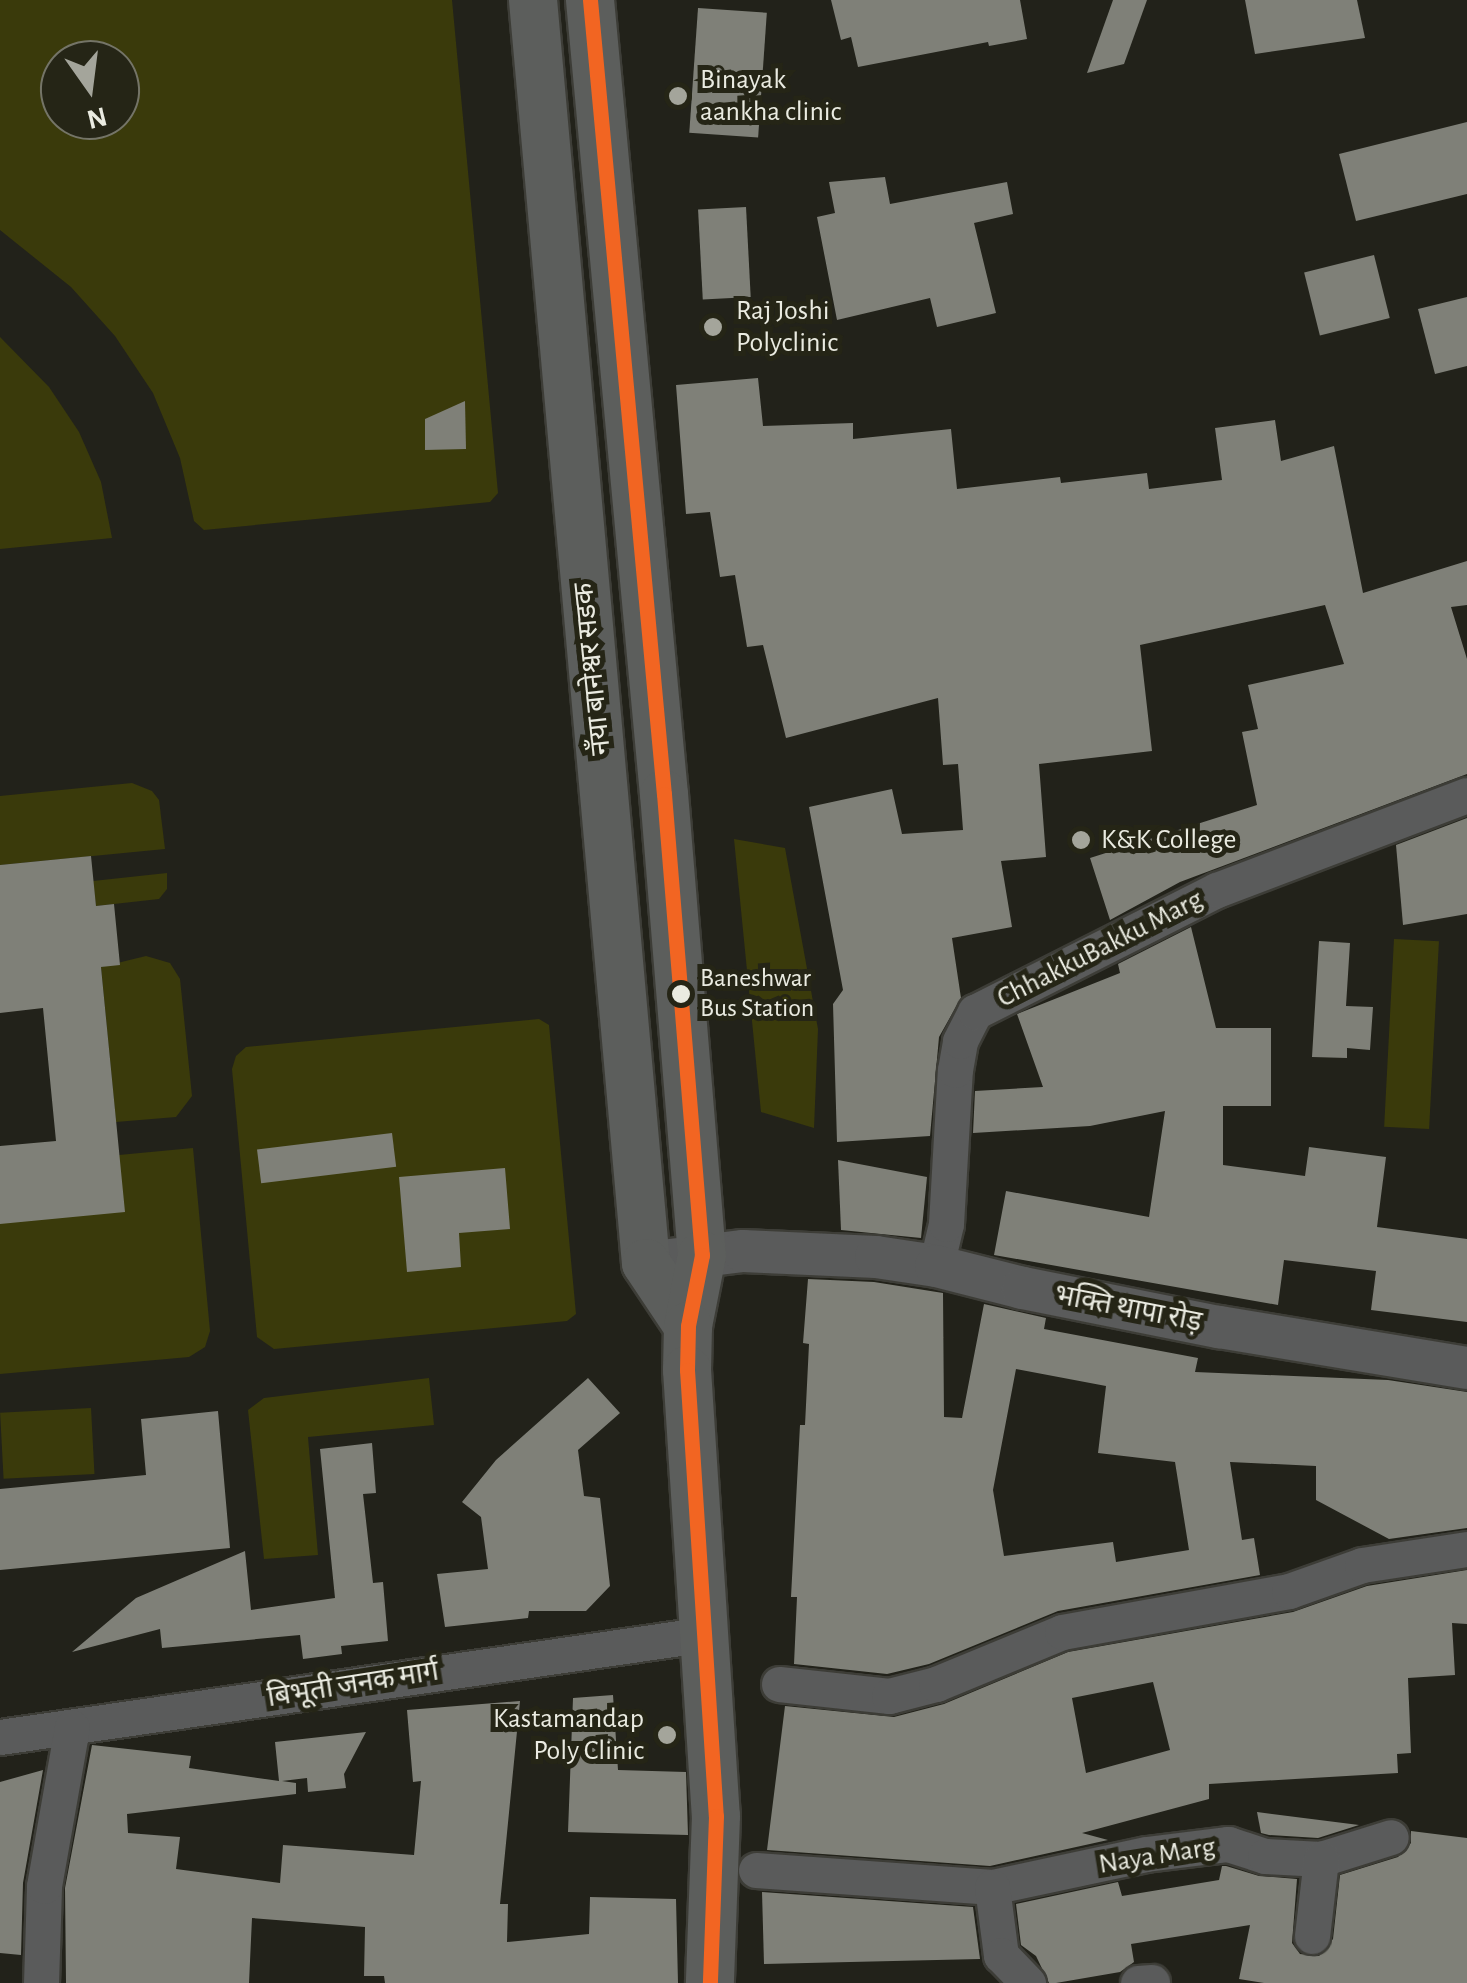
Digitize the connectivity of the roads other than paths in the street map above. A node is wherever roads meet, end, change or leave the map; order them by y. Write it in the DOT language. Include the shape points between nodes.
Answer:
graph roads {
  1 [pos="534,0"];
  2 [pos="590,0"];
  3 [pos="1467,794"];
  4 [pos="702,1255"];
  5 [pos="646,1263"];
  6 [pos="936,1266"];
  7 [pos="688,1326"];
  8 [pos="1467,1368"];
  9 [pos="1467,1549"];
  10 [pos="707,1634"];
  11 [pos="779,1684"];
  12 [pos="72,1727"];
  13 [pos="0,1737"];
  14 [pos="1391,1836"];
  15 [pos="1321,1859"];
  16 [pos="756,1870"];
  17 [pos="992,1887"];
  18 [pos="1312,1936"];
  19 [pos="1152,1982"];
  20 [pos="41,1983"];
  21 [pos="710,1983"];
  22 [pos="1028,1983"];
  23 [pos="1138,1983"];
  1 -- 5 [label="main road, नँया बानेश्वर सडक"];
  2 -- 4 [label="main road, नँया बानेश्वर सडक"];
  3 -- 6 [label="street, ChhakkuBakku Marg" via="1218,890 975,1012 955,1070 946,1224"];
  4 -- 5 [label="street, भक्ति थापा रोड़"];
  4 -- 6 [label="street, भक्ति थापा रोड़" via="743,1250"];
  4 -- 7 [label="main road, नँया बानेश्वर सडक"];
  5 -- 7 [label="main road, नँया बानेश्वर सडक"];
  6 -- 8 [label="street, भक्ति थापा रोड़" via="1218,1327"];
  7 -- 10 [label="main road, नँया बानेश्वर सडक"];
  9 -- 11 [label="street" via="1362,1565 1289,1591 1062,1632 936,1684 889,1696"];
  10 -- 12 [label="street, बिभूती जनक मार्ग"];
  10 -- 21 [label="main road, नँया बानेश्वर सडक" via="716,1816"];
  12 -- 13 [label="street, बिभूती जनक मार्ग"];
  12 -- 20 [label="street" via="44,1886"];
  14 -- 15 [label="street, Naya Marg"];
  15 -- 17 [label="street, Naya Marg" via="1264,1856 1228,1844"];
  15 -- 18 [label="street"];
  16 -- 17 [label="street, Naya Marg"];
  17 -- 22 [label="street" via="1001,1955"];
  19 -- 23 [label="street"];
}
